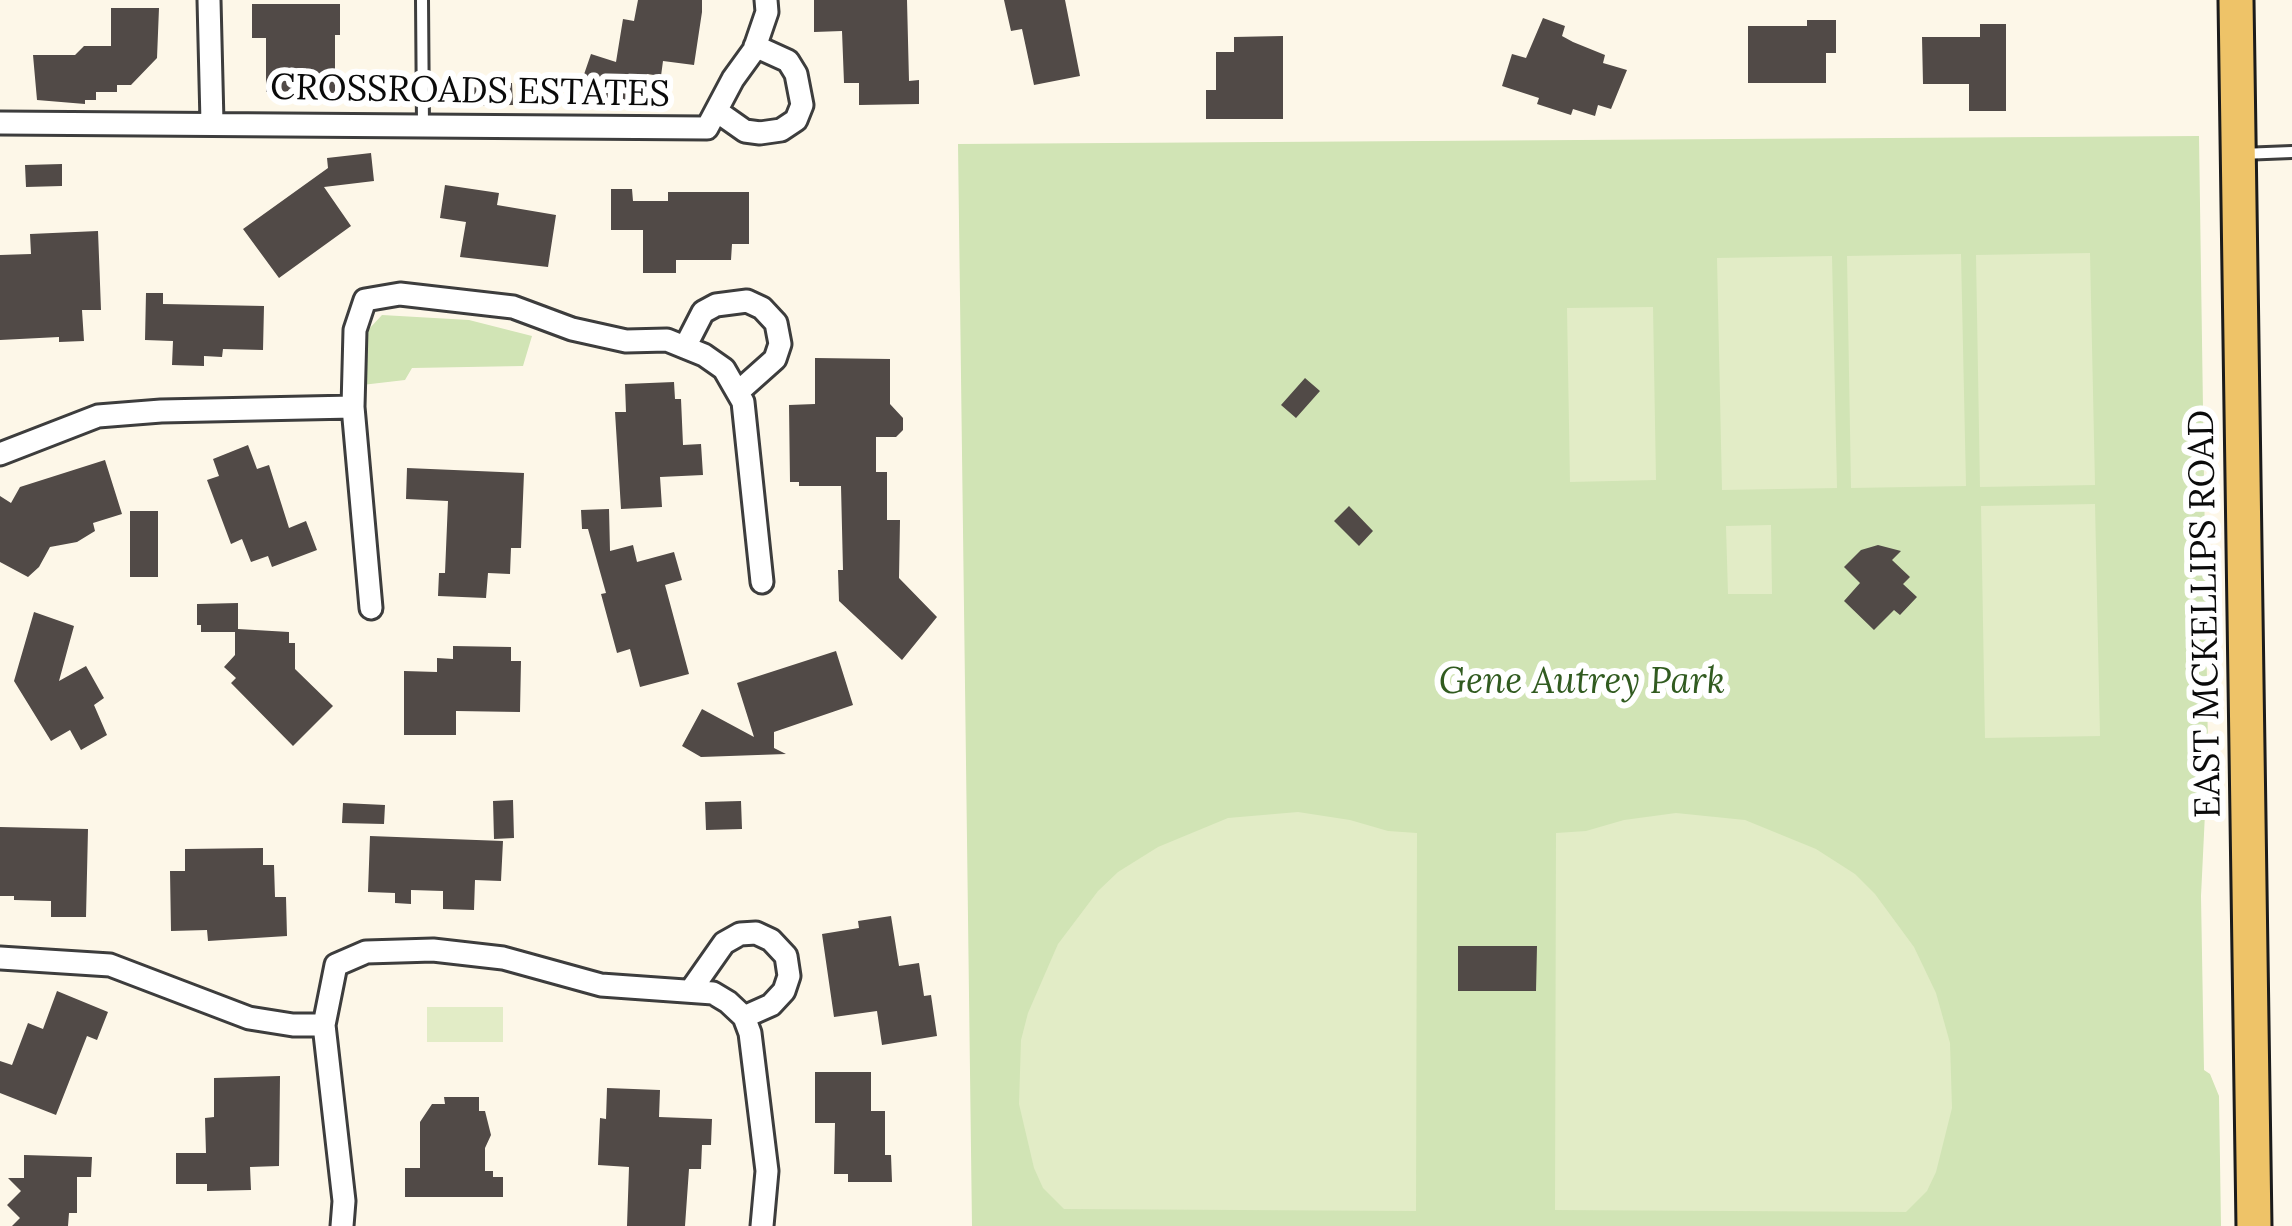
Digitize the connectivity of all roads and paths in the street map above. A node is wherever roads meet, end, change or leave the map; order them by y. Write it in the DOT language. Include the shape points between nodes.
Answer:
graph roads {
  1 [pos="209,0"];
  2 [pos="422,0"];
  3 [pos="766,0"];
  4 [pos="2236,0"];
  5 [pos="755,46"];
  6 [pos="718,112"];
  7 [pos="212,122"];
  8 [pos="0,123"];
  9 [pos="423,124"];
  10 [pos="2292,152"];
  11 [pos="2238,154"];
  12 [pos="685,347"];
  13 [pos="738,392"];
  14 [pos="353,407"];
  15 [pos="0,454"];
  16 [pos="763,582"];
  17 [pos="371,608"];
  18 [pos="0,958"];
  19 [pos="691,990"];
  20 [pos="744,1017"];
  21 [pos="324,1025"];
  22 [pos="342,1226"];
  23 [pos="762,1226"];
  24 [pos="2254,1226"];
  1 -- 7 [label="street"];
  2 -- 9 [label="lane"];
  3 -- 5 [label="street, CROSSROADS ESTATES"];
  4 -- 11 [label="main road, EAST MCKELLIPS ROAD"];
  5 -- 6 [label="street, CROSSROADS ESTATES"];
  5 -- 6 [label="street, CROSSROADS ESTATES" via="788,61 796,74 796,120 760,133"];
  6 -- 9 [label="street, CROSSROADS ESTATES" via="707,128"];
  7 -- 8 [label="street, CROSSROADS ESTATES"];
  7 -- 9 [label="street, CROSSROADS ESTATES"];
  10 -- 11 [label="lane"];
  11 -- 24 [label="main road, EAST MCKELLIPS ROAD"];
  12 -- 13 [label="street" via="724,369"];
  12 -- 13 [label="street" via="703,312 716,305 747,301 762,308 780,344 775,359"];
  12 -- 14 [label="street" via="572,329 513,307 400,294 365,300 355,330"];
  13 -- 16 [label="street"];
  14 -- 15 [label="street" via="98,416"];
  14 -- 17 [label="street"];
  18 -- 21 [label="street" via="110,965 249,1018"];
  19 -- 20 [label="street" via="712,993"];
  19 -- 20 [label="street" via="724,943 740,934 771,940 785,956 784,991"];
  19 -- 21 [label="street" via="601,985 467,952 366,952 337,965"];
  20 -- 23 [label="street" via="767,1171"];
  21 -- 22 [label="street"];
}
